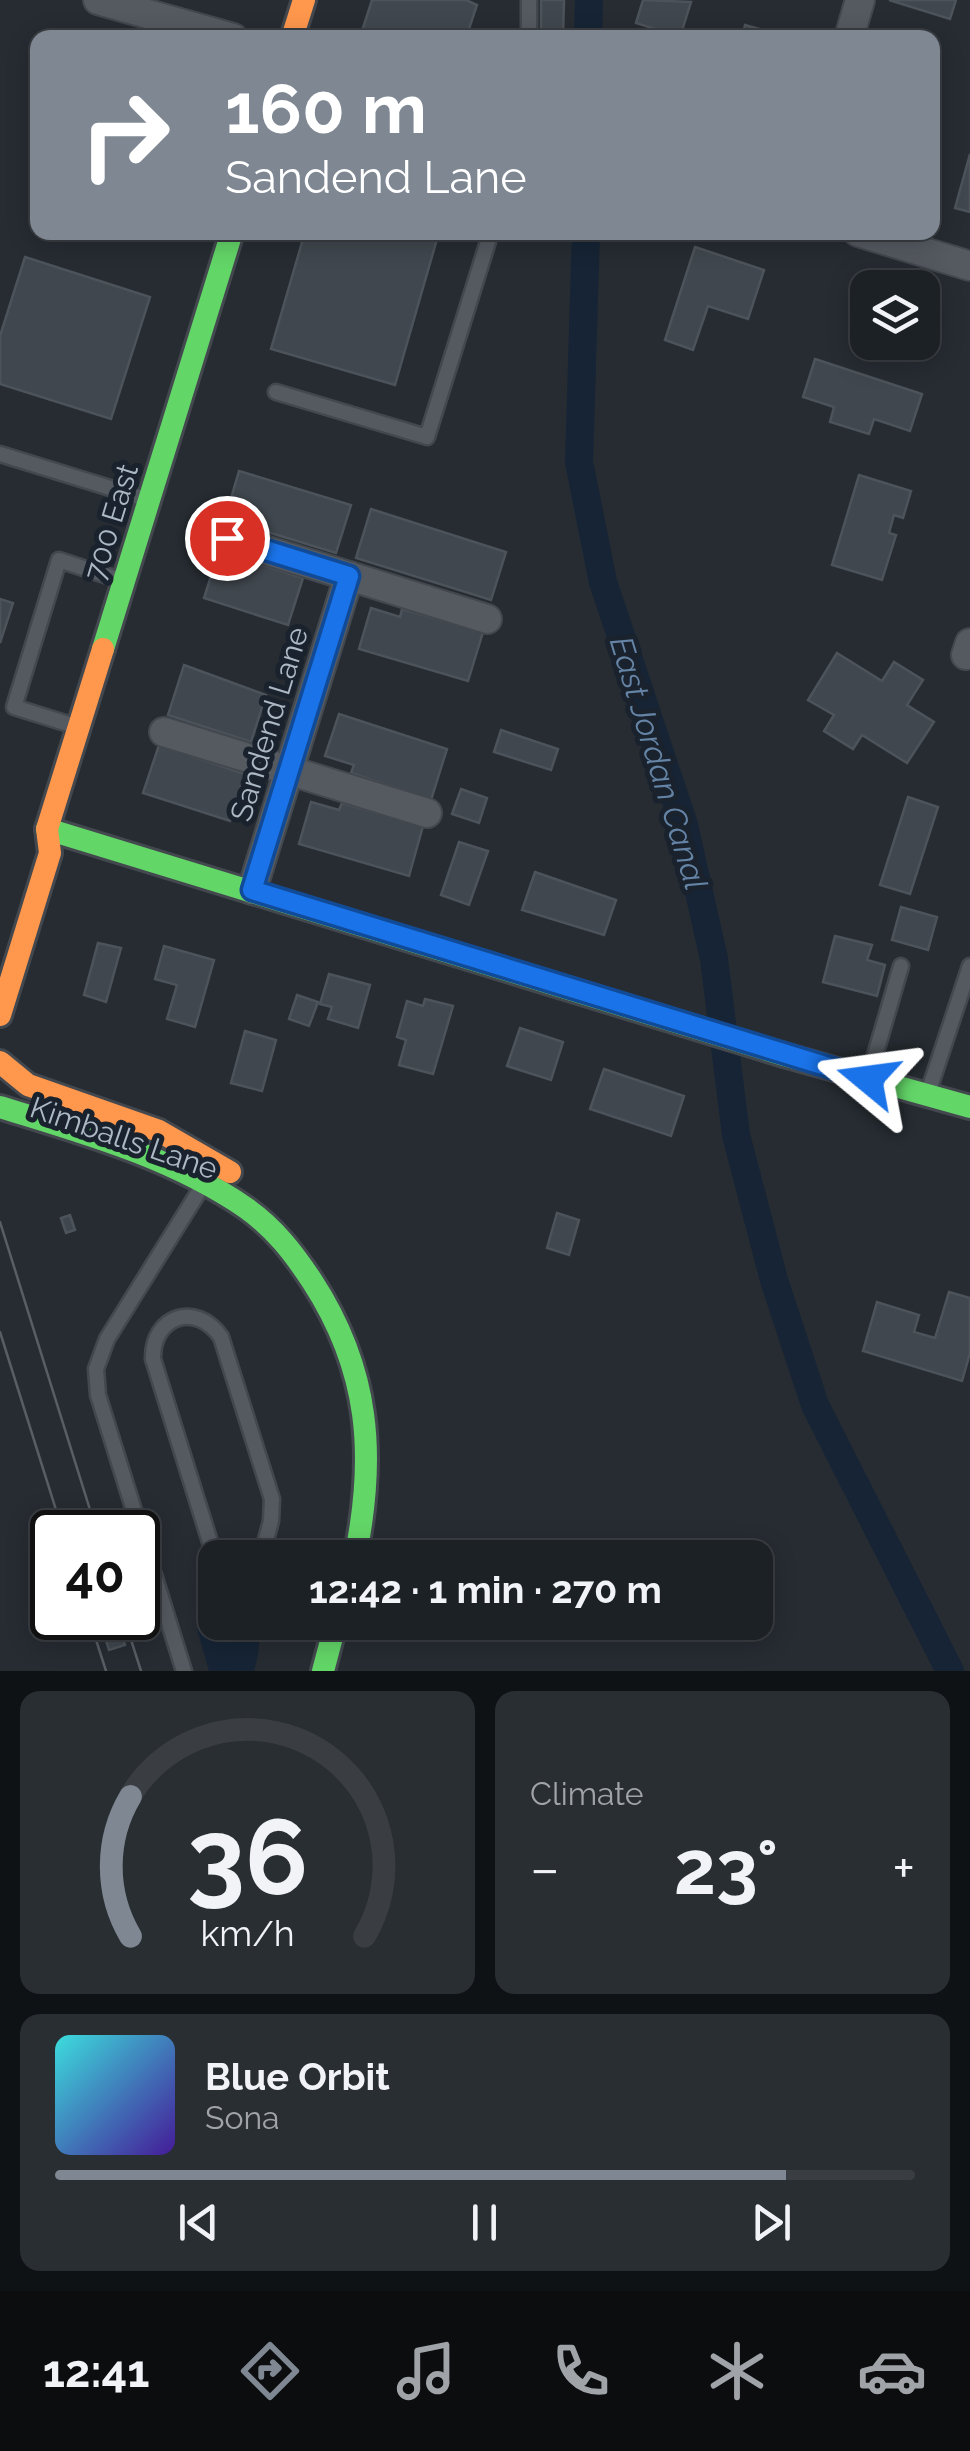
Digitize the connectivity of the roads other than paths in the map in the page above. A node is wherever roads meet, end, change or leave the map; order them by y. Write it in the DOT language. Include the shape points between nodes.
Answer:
graph roads {
  1 [pos="98,0"];
  2 [pos="304,0"];
  3 [pos="530,0"];
  4 [pos="860,0"];
  5 [pos="204,30"];
  6 [pos="295,30"];
  7 [pos="528,30"];
  8 [pos="851,30"];
  9 [pos="230,240"];
  10 [pos="489,240"];
  11 [pos="884,240"];
  12 [pos="970,266"];
  13 [pos="276,392"];
  14 [pos="0,454"];
  15 [pos="149,500"];
  16 [pos="227,538"];
  17 [pos="349,576"];
  18 [pos="124,582"];
  19 [pos="487,619"];
  20 [pos="78,728"];
  21 [pos="164,732"];
  22 [pos="289,770"];
  23 [pos="428,814"];
  24 [pos="48,829"];
  25 [pos="26,848"];
  26 [pos="252,890"];
  27 [pos="901,966"];
  28 [pos="970,966"];
  29 [pos="0,1015"];
  30 [pos="0,1062"];
  31 [pos="868,1079"];
  32 [pos="928,1095"];
  33 [pos="970,1106"];
  34 [pos="0,1108"];
  35 [pos="0,1126"];
  36 [pos="198,1193"];
  37 [pos="280,1236"];
  38 [pos="209,1540"];
  39 [pos="265,1540"];
  40 [pos="358,1540"];
  41 [pos="331,1640"];
  42 [pos="184,1671"];
  43 [pos="323,1671"];
  1 -- 5 [label="street"];
  2 -- 6 [label="street"];
  3 -- 7 [label="lane"];
  4 -- 8 [label="street"];
  9 -- 15 [label="street, 700 East"];
  10 -- 13 [label="lane" via="427,437"];
  11 -- 12 [label="street"];
  14 -- 15 [label="lane"];
  15 -- 18 [label="street, 700 East"];
  16 -- 17 [label="street"];
  17 -- 19 [label="street"];
  17 -- 22 [label="street, Sandend Lane"];
  18 -- 20 [label="street, 700 East"];
  18 -- 20 [label="lane" via="59,560 14,707"];
  20 -- 24 [label="street, 700 East"];
  21 -- 22 [label="street"];
  22 -- 23 [label="street"];
  22 -- 26 [label="street, Sandend Lane"];
  24 -- 25 [label="street"];
  24 -- 26 [label="street"];
  24 -- 29 [label="street, 700 East" via="50,853"];
  26 -- 31 [label="street"];
  27 -- 31 [label="lane"];
  28 -- 32 [label="lane"];
  30 -- 37 [label="street" via="29,1086 148,1126 214,1160 252,1193"];
  31 -- 32 [label="street"];
  32 -- 33 [label="street"];
  34 -- 37 [label="street, Kimballs Lane" via="171,1166"];
  35 -- 36 [label="street, Kimballs Lane"];
  36 -- 37 [label="street, Kimballs Lane"];
  36 -- 42 [label="lane" via="107,1339 96,1370 98,1395"];
  37 -- 40 [label="street, Kimballs Lane" via="321,1295 358,1375 368,1466"];
  38 -- 39 [label="lane" via="154,1359 156,1336 184,1317 205,1320 220,1337 272,1509"];
  41 -- 43 [label="street"];
}
